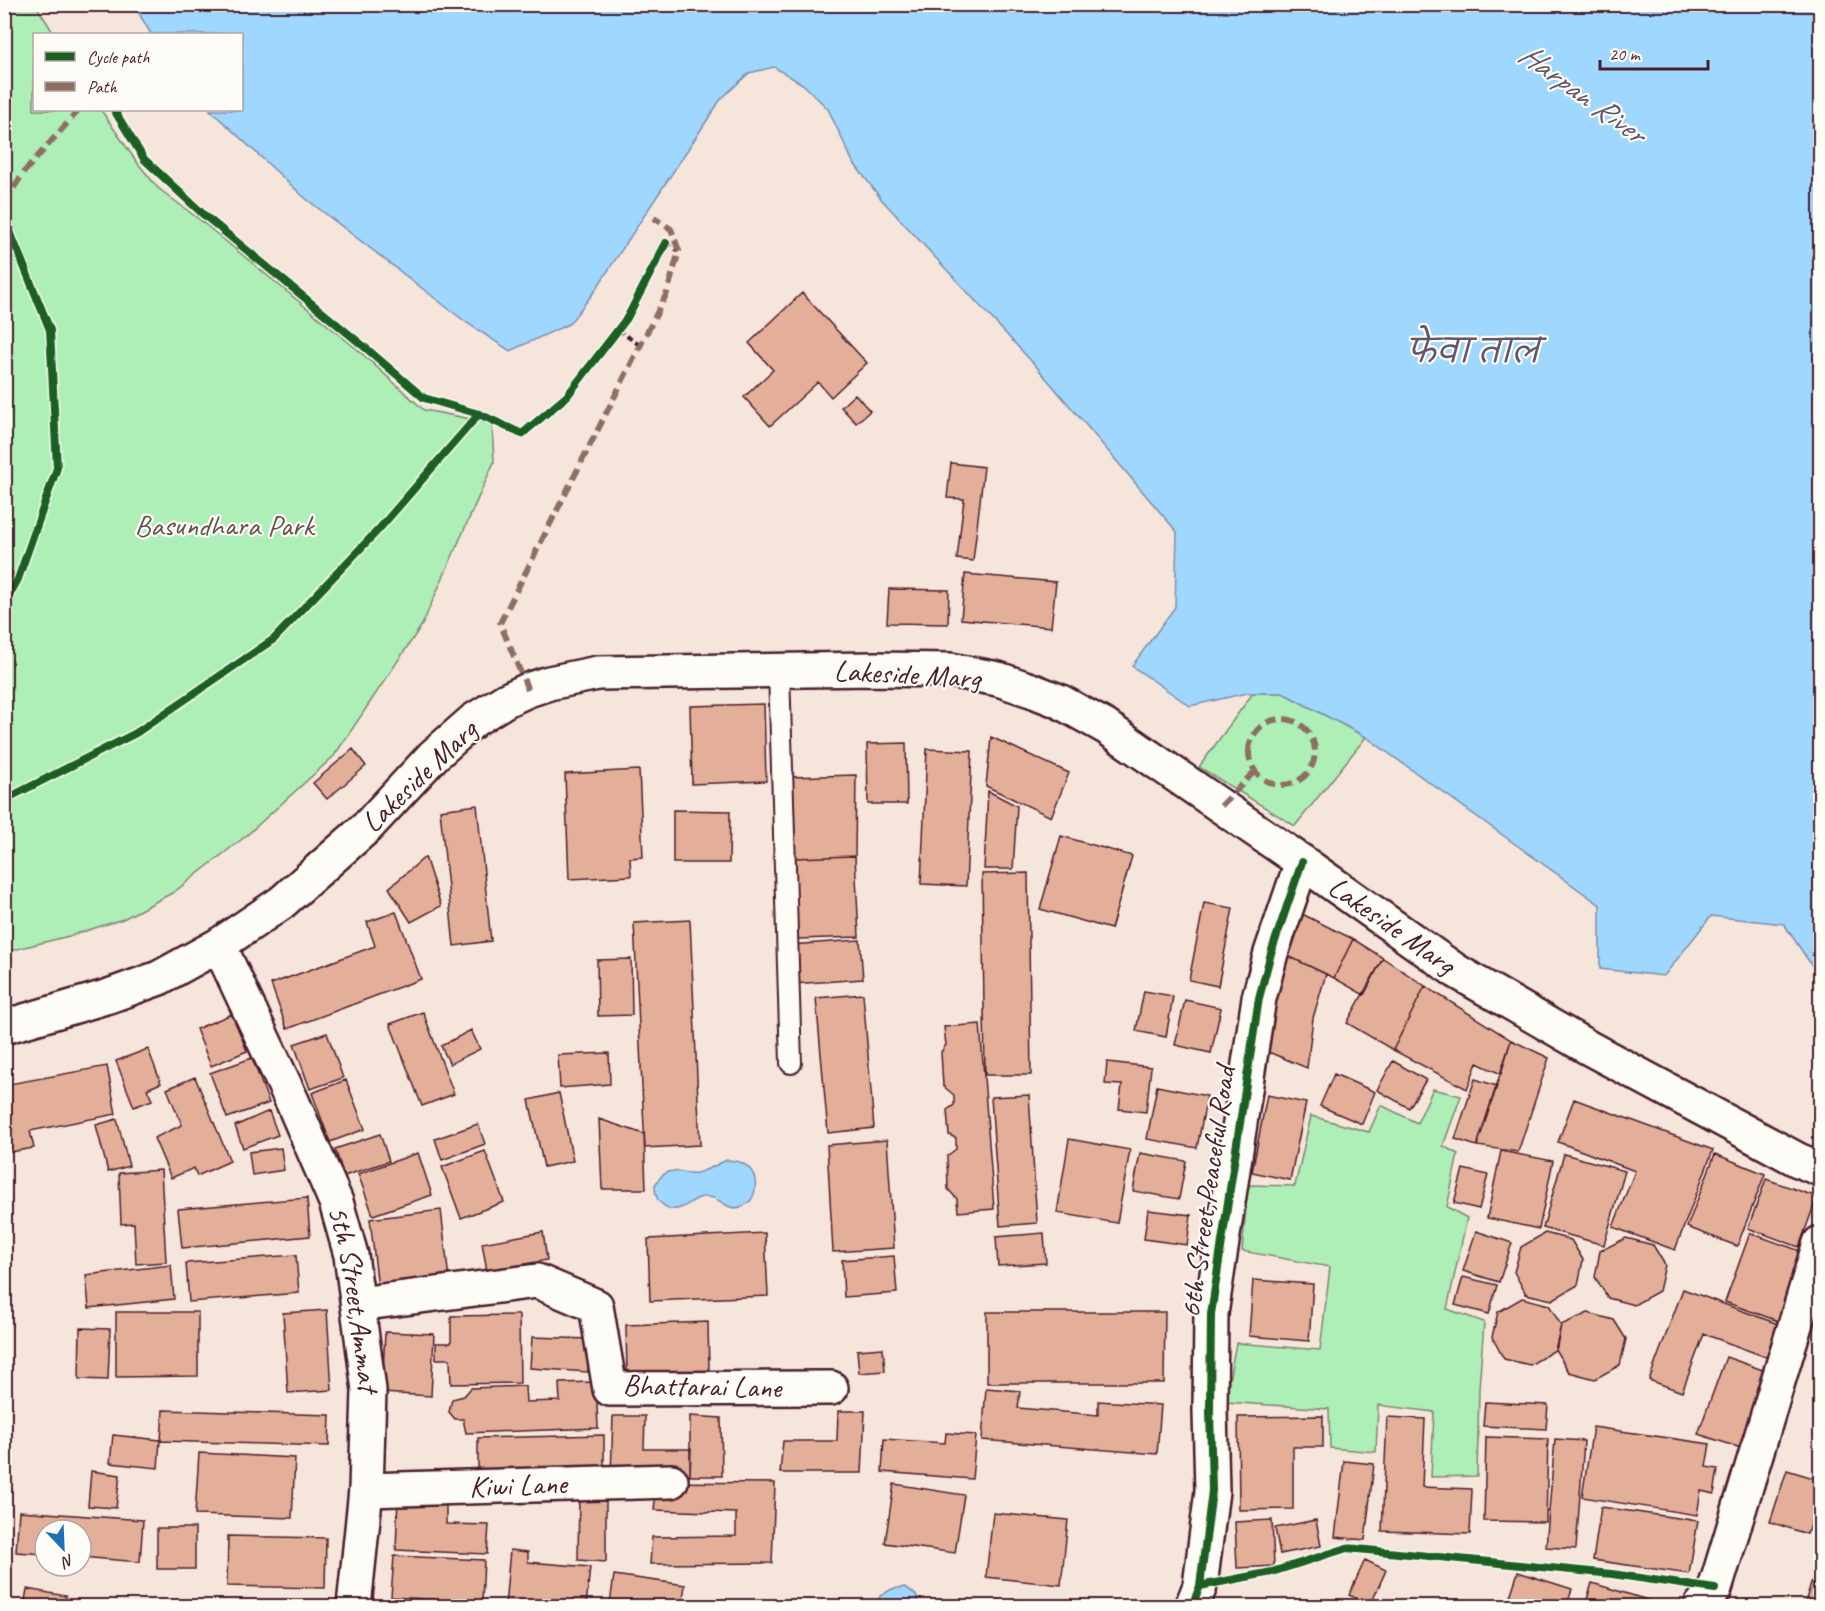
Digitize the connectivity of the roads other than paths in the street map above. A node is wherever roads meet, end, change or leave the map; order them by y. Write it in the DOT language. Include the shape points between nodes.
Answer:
graph roads {
  1 [pos="779,671"];
  2 [pos="1302,861"];
  3 [pos="219,945"];
  4 [pos="4,1027"];
  5 [pos="791,1063"];
  6 [pos="1821,1169"];
  7 [pos="1821,1243"];
  8 [pos="358,1304"];
  9 [pos="831,1388"];
  10 [pos="671,1481"];
  11 [pos="366,1490"];
  12 [pos="1708,1598"];
  13 [pos="354,1606"];
  14 [pos="1192,1606"];
  1 -- 2 [label="street, Lakeside Marg" via="950,670 1031,690 1106,727"];
  1 -- 3 [label="street, Lakeside Marg" via="598,673 549,683 506,700 474,720 433,756 368,827 280,903"];
  1 -- 5 [label="lane"];
  2 -- 6 [label="street, Lakeside Marg" via="1456,971 1590,1048"];
  2 -- 14 [label="street, 6th Street,Peaceful Road" via="1259,998 1211,1314 1212,1491 1200,1586"];
  3 -- 4 [label="street, Lakeside Marg" via="159,978"];
  3 -- 8 [label="street, 5th Street,Ammat" via="336,1202 351,1255"];
  7 -- 12 [label="street"];
  8 -- 9 [label="street, Bhattarai Lane" via="537,1281 596,1306 610,1389"];
  8 -- 11 [label="street, 5th Street,Ammat" via="369,1390"];
  10 -- 11 [label="street, Kiwi Lane"];
  11 -- 13 [label="street, 5th Street,Ammat"];
}
